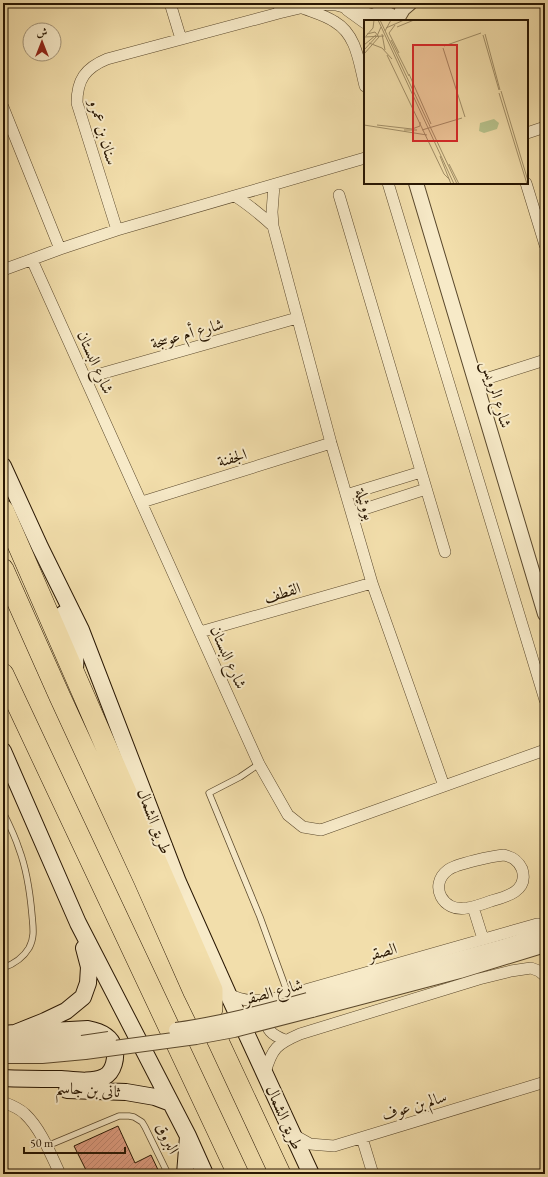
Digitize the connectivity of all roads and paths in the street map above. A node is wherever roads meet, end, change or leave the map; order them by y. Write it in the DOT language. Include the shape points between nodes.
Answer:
graph roads {
  1 [pos="170,3"];
  2 [pos="410,3"];
  3 [pos="339,6"];
  4 [pos="300,7"];
  5 [pos="277,8"];
  6 [pos="375,15"];
  7 [pos="394,20"];
  8 [pos="396,20"];
  9 [pos="181,39"];
  10 [pos="364,82"];
  11 [pos="3,107"];
  12 [pos="545,127"];
  13 [pos="528,133"];
  14 [pos="364,159"];
  15 [pos="388,184"];
  16 [pos="416,184"];
  17 [pos="526,184"];
  18 [pos="274,185"];
  19 [pos="339,195"];
  20 [pos="235,196"];
  21 [pos="273,226"];
  22 [pos="117,230"];
  23 [pos="545,245"];
  24 [pos="60,250"];
  25 [pos="32,260"];
  26 [pos="3,270"];
  27 [pos="297,318"];
  28 [pos="545,360"];
  29 [pos="86,378"];
  30 [pos="476,382"];
  31 [pos="331,444"];
  32 [pos="3,466"];
  33 [pos="421,472"];
  34 [pos="426,489"];
  35 [pos="346,495"];
  36 [pos="142,502"];
  37 [pos="3,510"];
  38 [pos="352,513"];
  39 [pos="40,548"];
  40 [pos="445,552"];
  41 [pos="3,569"];
  42 [pos="372,583"];
  43 [pos="545,614"];
  44 [pos="200,632"];
  45 [pos="3,674"];
  46 [pos="75,677"];
  47 [pos="545,700"];
  48 [pos="545,750"];
  49 [pos="3,751"];
  50 [pos="259,764"];
  51 [pos="444,786"];
  52 [pos="3,812"];
  53 [pos="473,907"];
  54 [pos="78,923"];
  55 [pos="545,924"];
  56 [pos="545,933"];
  57 [pos="483,940"];
  58 [pos="545,945"];
  59 [pos="3,968"];
  60 [pos="545,976"];
  61 [pos="228,994"];
  62 [pos="288,994"];
  63 [pos="277,998"];
  64 [pos="310,1005"];
  65 [pos="208,1020"];
  66 [pos="9,1033"];
  67 [pos="285,1040"];
  68 [pos="3,1046"];
  69 [pos="84,1048"];
  70 [pos="3,1056"];
  71 [pos="265,1073"];
  72 [pos="3,1078"];
  73 [pos="545,1082"];
  74 [pos="3,1102"];
  75 [pos="171,1103"];
  76 [pos="294,1135"];
  77 [pos="188,1136"];
  78 [pos="362,1138"];
  79 [pos="47,1146"];
  80 [pos="60,1174"];
  81 [pos="168,1174"];
  82 [pos="185,1174"];
  83 [pos="205,1174"];
  84 [pos="238,1174"];
  85 [pos="280,1174"];
  86 [pos="311,1174"];
  87 [pos="373,1174"];
  1 -- 9 [label="street"];
  2 -- 8 [label="street"];
  3 -- 4 [label="street, سنان بن عمرو" via="316,4"];
  3 -- 6 [label="street, سنان بن عمرو"];
  4 -- 5 [label="street, سنان بن عمرو"];
  4 -- 10 [label="street" via="334,21 346,31 354,43"];
  5 -- 9 [label="street, سنان بن عمرو"];
  6 -- 7 [label="street" via="387,13"];
  9 -- 22 [label="street, سنان بن عمرو" via="96,63 87,71 77,92 77,103"];
  11 -- 24 [label="street"];
  12 -- 13 [label="street"];
  14 -- 18 [label="street"];
  15 -- 47 [label="street"];
  16 -- 30 [label="street, شارع الرويس"];
  17 -- 23 [label="street"];
  18 -- 20 [label="street"];
  18 -- 21 [label="street, بووثيلة"];
  19 -- 33 [label="street"];
  20 -- 21 [label="street"];
  20 -- 22 [label="street"];
  21 -- 27 [label="street, بووثيلة"];
  22 -- 24 [label="street"];
  24 -- 25 [label="street"];
  25 -- 26 [label="street"];
  25 -- 29 [label="street, شارع البستان"];
  27 -- 29 [label="street, شارع أم عوسجة"];
  27 -- 31 [label="street, بووثيلة"];
  28 -- 30 [label="street"];
  29 -- 36 [label="street, شارع البستان"];
  30 -- 43 [label="street, شارع الرويس"];
  31 -- 35 [label="street, بووثيلة"];
  31 -- 36 [label="street, الجفنة"];
  32 -- 39 [label="main road, طريق الشمال"];
  33 -- 34 [label="street"];
  33 -- 35 [label="street"];
  34 -- 38 [label="street"];
  34 -- 40 [label="street"];
  35 -- 38 [label="street, بووثيلة"];
  36 -- 44 [label="street, شارع البستان"];
  37 -- 46 [label="highway"];
  38 -- 42 [label="street, بووثيلة"];
  39 -- 46 [label="main road" via="75,650"];
  39 -- 61 [label="main road, طريق الشمال" via="81,630 178,882"];
  41 -- 65 [label="highway, طريق الشمال"];
  42 -- 44 [label="street, القطف"];
  42 -- 51 [label="street, بووثيلة"];
  44 -- 50 [label="street, شارع البستان"];
  45 -- 84 [label="highway"];
  46 -- 65 [label="highway" via="212,990 212,1009"];
  48 -- 51 [label="street, شارع البستان"];
  49 -- 54 [label="main road"];
  50 -- 51 [label="street, شارع البستان" via="288,815 303,827 321,830"];
  50 -- 62 [label="lane" via="209,793 260,917"];
  52 -- 59 [label="lane" via="24,862 34,929 25,954"];
  53 -- 53 [label="street" via="457,909 443,900 439,884 448,869 504,855 520,864 523,873 522,883 517,891"];
  53 -- 57 [label="street"];
  54 -- 66 [label="main road" via="89,967 88,983 83,996 66,1011"];
  54 -- 75 [label="main road"];
  55 -- 57 [label="street, الصقر"];
  56 -- 64 [label="street, شارع الصقر"];
  57 -- 62 [label="street, الصقر"];
  58 -- 64 [label="street, شارع الصقر" via="460,971"];
  60 -- 67 [label="street" via="531,968 510,971"];
  61 -- 63 [label="street, الصقر" via="248,1001"];
  61 -- 71 [label="main road, طريق الشمال"];
  62 -- 63 [label="street, الصقر"];
  63 -- 67 [label="street" via="267,1011 268,1027 275,1036"];
  64 -- 69 [label="street, شارع الصقر, bridge" via="234,1030 196,1037"];
  65 -- 85 [label="highway, طريق الشمال"];
  66 -- 72 [label="main road" via="88,1029 99,1031 108,1037 115,1057 106,1076 97,1079"];
  67 -- 71 [label="street" via="269,1058"];
  68 -- 69 [label="street, شارع الصقر"];
  69 -- 70 [label="street, شارع الصقر" via="42,1056"];
  71 -- 76 [label="main road, طريق الشمال"];
  72 -- 75 [label="main road, ثانى بن جاسم" via="71,1090 126,1092 155,1097"];
  73 -- 78 [label="street, سالم بن عوف"];
  74 -- 79 [label="street" via="25,1114"];
  75 -- 77 [label="main road"];
  76 -- 78 [label="street, سالم بن عوف" via="310,1144 334,1146"];
  76 -- 86 [label="main road, طريق الشمال"];
  77 -- 82 [label="main road"];
  77 -- 83 [label="main road"];
  78 -- 87 [label="street"];
  79 -- 80 [label="street"];
  79 -- 81 [label="lane, البروق" via="119,1116 130,1116 138,1119 145,1127"];
}
